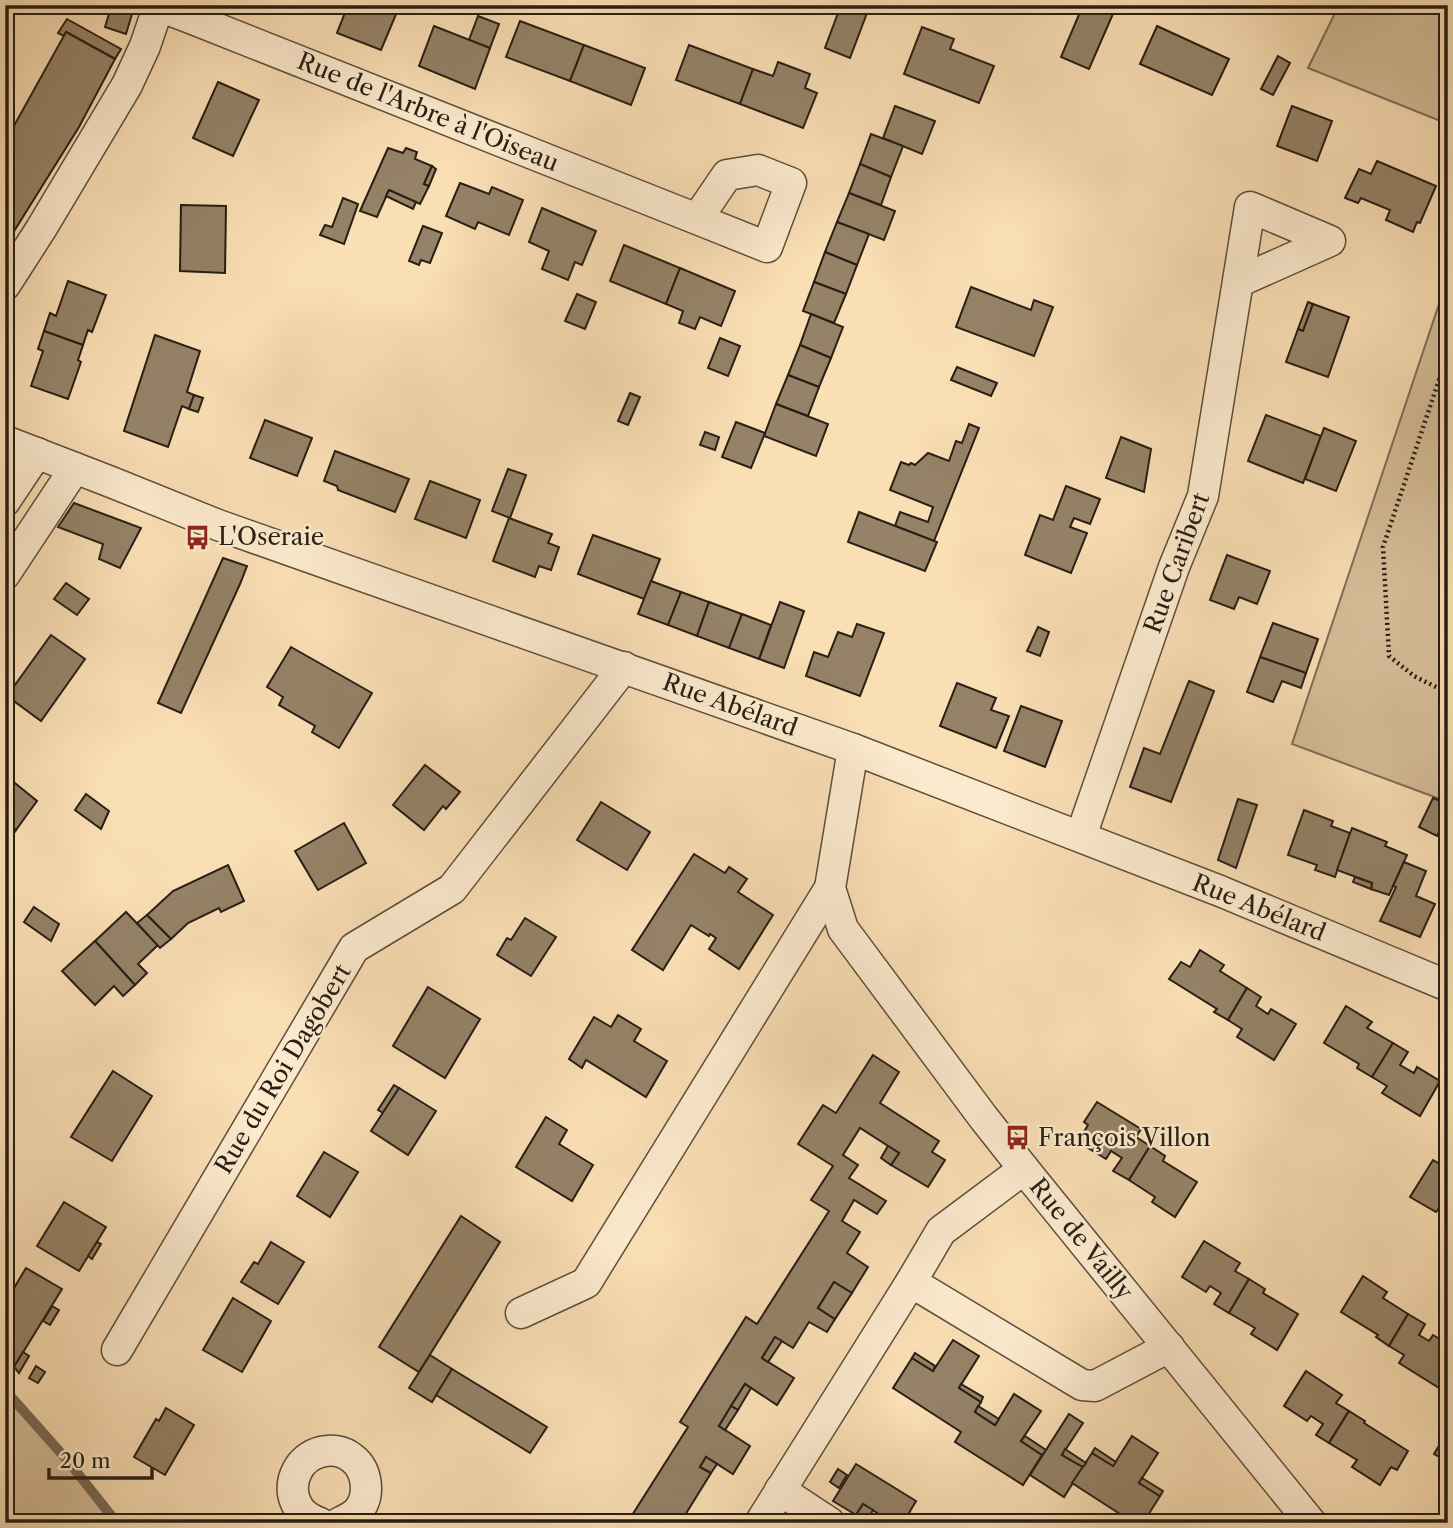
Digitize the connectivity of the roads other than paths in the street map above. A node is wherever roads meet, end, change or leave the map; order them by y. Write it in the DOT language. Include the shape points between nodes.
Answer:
graph roads {
  1 [pos="159,6"];
  2 [pos="697,219"];
  3 [pos="1238,282"];
  4 [pos="5,285"];
  5 [pos="5,441"];
  6 [pos="37,453"];
  7 [pos="75,468"];
  8 [pos="5,501"];
  9 [pos="5,575"];
  10 [pos="624,667"];
  11 [pos="853,749"];
  12 [pos="1081,836"];
  13 [pos="830,888"];
  14 [pos="1448,986"];
  15 [pos="1024,1170"];
  16 [pos="911,1282"];
  17 [pos="521,1313"];
  18 [pos="1169,1347"];
  19 [pos="117,1350"];
  20 [pos="780,1490"];
  21 [pos="760,1523"];
  22 [pos="830,1523"];
  23 [pos="1311,1523"];
  1 -- 2 [label="street, Rue de l'Arbre à l'Oiseau"];
  1 -- 4 [label="street" via="127,85"];
  3 -- 12 [label="street, Rue Caribert" via="1203,496 1174,566"];
  5 -- 6 [label="street, Rue Abélard"];
  6 -- 7 [label="street, Rue Abélard"];
  6 -- 8 [label="street"];
  7 -- 9 [label="street"];
  7 -- 10 [label="street, Rue Abélard" via="218,525"];
  10 -- 11 [label="street, Rue Abélard"];
  10 -- 19 [label="street, Rue du Roi Dagobert" via="452,889 354,948"];
  11 -- 12 [label="street, Rue Abélard"];
  11 -- 13 [label="street, Rue de Vailly"];
  12 -- 14 [label="street, Rue Abélard"];
  13 -- 15 [label="street, Rue de Vailly" via="843,929"];
  13 -- 17 [label="street" via="586,1283"];
  15 -- 16 [label="street" via="941,1231"];
  15 -- 18 [label="street, Rue de Vailly"];
  16 -- 18 [label="street" via="1082,1385 1095,1386"];
  16 -- 20 [label="street"];
  18 -- 23 [label="street, Rue de Vailly"];
  20 -- 21 [label="street"];
  20 -- 22 [label="street"];
}
